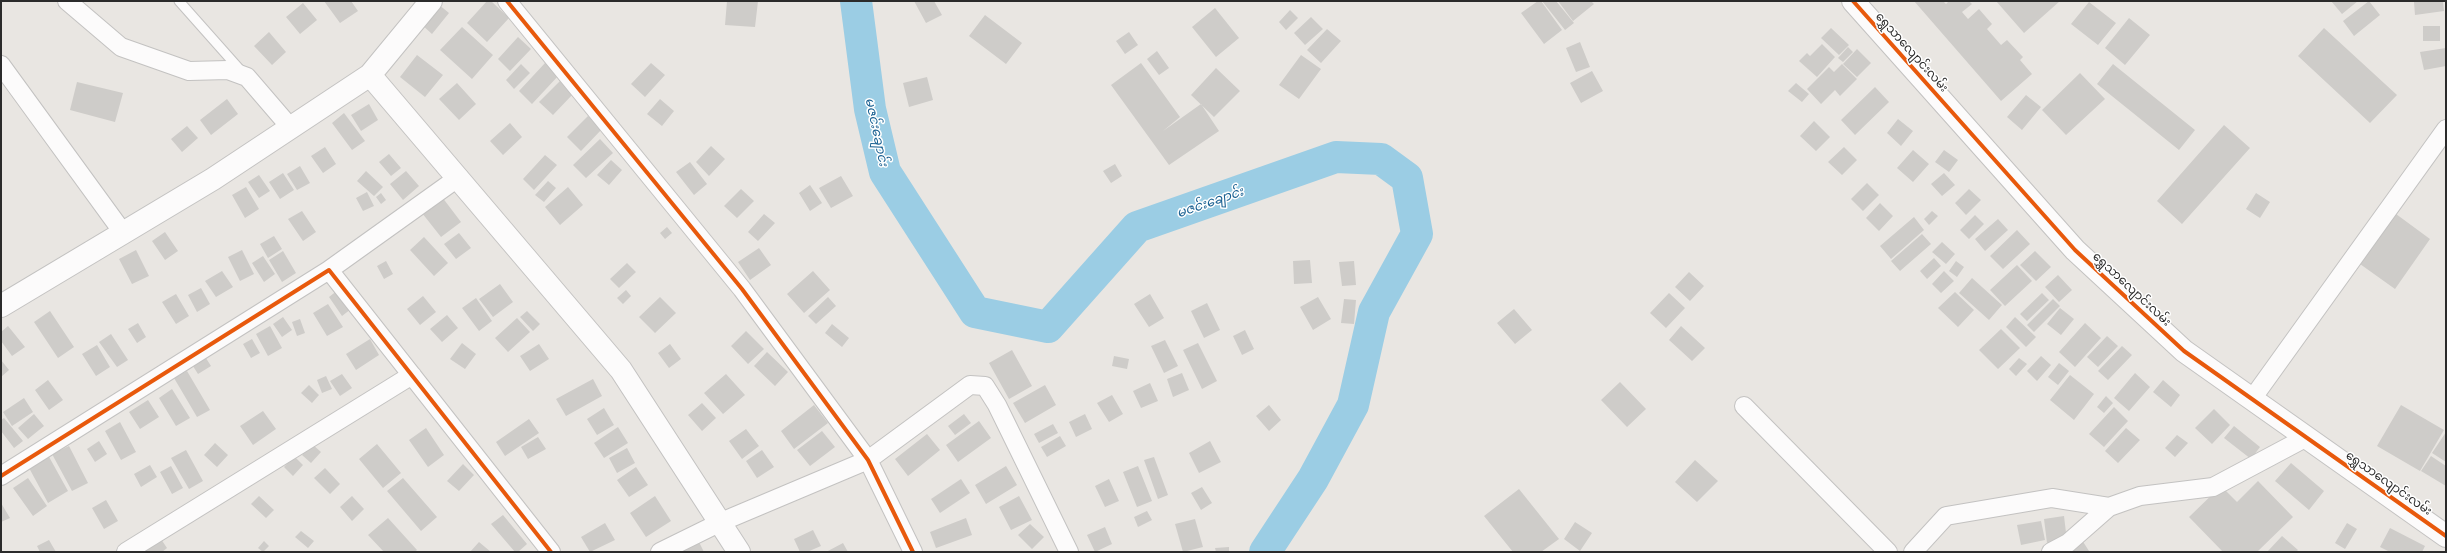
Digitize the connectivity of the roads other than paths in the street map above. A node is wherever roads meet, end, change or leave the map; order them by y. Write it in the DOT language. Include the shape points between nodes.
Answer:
graph roads {
  1 [pos="67,1"];
  2 [pos="179,1"];
  3 [pos="431,1"];
  4 [pos="507,1"];
  5 [pos="1854,1"];
  6 [pos="1,65"];
  7 [pos="370,75"];
  8 [pos="247,77"];
  9 [pos="290,127"];
  10 [pos="2446,129"];
  11 [pos="458,177"];
  12 [pos="124,234"];
  13 [pos="328,270"];
  14 [pos="1,306"];
  15 [pos="412,375"];
  16 [pos="2252,399"];
  17 [pos="1744,406"];
  18 [pos="2307,437"];
  19 [pos="868,460"];
  20 [pos="1,476"];
  21 [pos="2109,507"];
  22 [pos="721,522"];
  23 [pos="2446,536"];
  24 [pos="126,552"];
  25 [pos="551,552"];
  26 [pos="660,552"];
  27 [pos="739,552"];
  28 [pos="913,552"];
  29 [pos="1069,552"];
  30 [pos="1888,552"];
  31 [pos="1913,552"];
  32 [pos="2051,552"];
  1 -- 8 [label="street" via="121,46 189,71 228,70"];
  2 -- 8 [label="lane"];
  3 -- 7 [label="street"];
  4 -- 19 [label="street" via="742,289"];
  5 -- 16 [label="street, ရွှေသာလျောင်းလမ်း" via="2075,250 2184,351"];
  6 -- 12 [label="street"];
  7 -- 9 [label="street"];
  7 -- 11 [label="street"];
  8 -- 9 [label="street"];
  9 -- 12 [label="street"];
  10 -- 16 [label="street"];
  11 -- 13 [label="street"];
  11 -- 22 [label="street" via="622,370"];
  12 -- 14 [label="street"];
  13 -- 15 [label="street"];
  13 -- 20 [label="street"];
  15 -- 24 [label="street"];
  15 -- 25 [label="street"];
  16 -- 18 [label="street, ရွှေသာလျောင်းလမ်း"];
  17 -- 30 [label="street"];
  18 -- 21 [label="street" via="2213,487 2140,496"];
  18 -- 23 [label="street, ရွှေသာလျောင်းလမ်း"];
  19 -- 22 [label="street"];
  19 -- 28 [label="street"];
  19 -- 29 [label="street" via="970,384 985,386"];
  21 -- 31 [label="street" via="2052,498 1946,516"];
  21 -- 32 [label="street" via="2068,543"];
  22 -- 26 [label="street"];
  22 -- 27 [label="street"];
}
